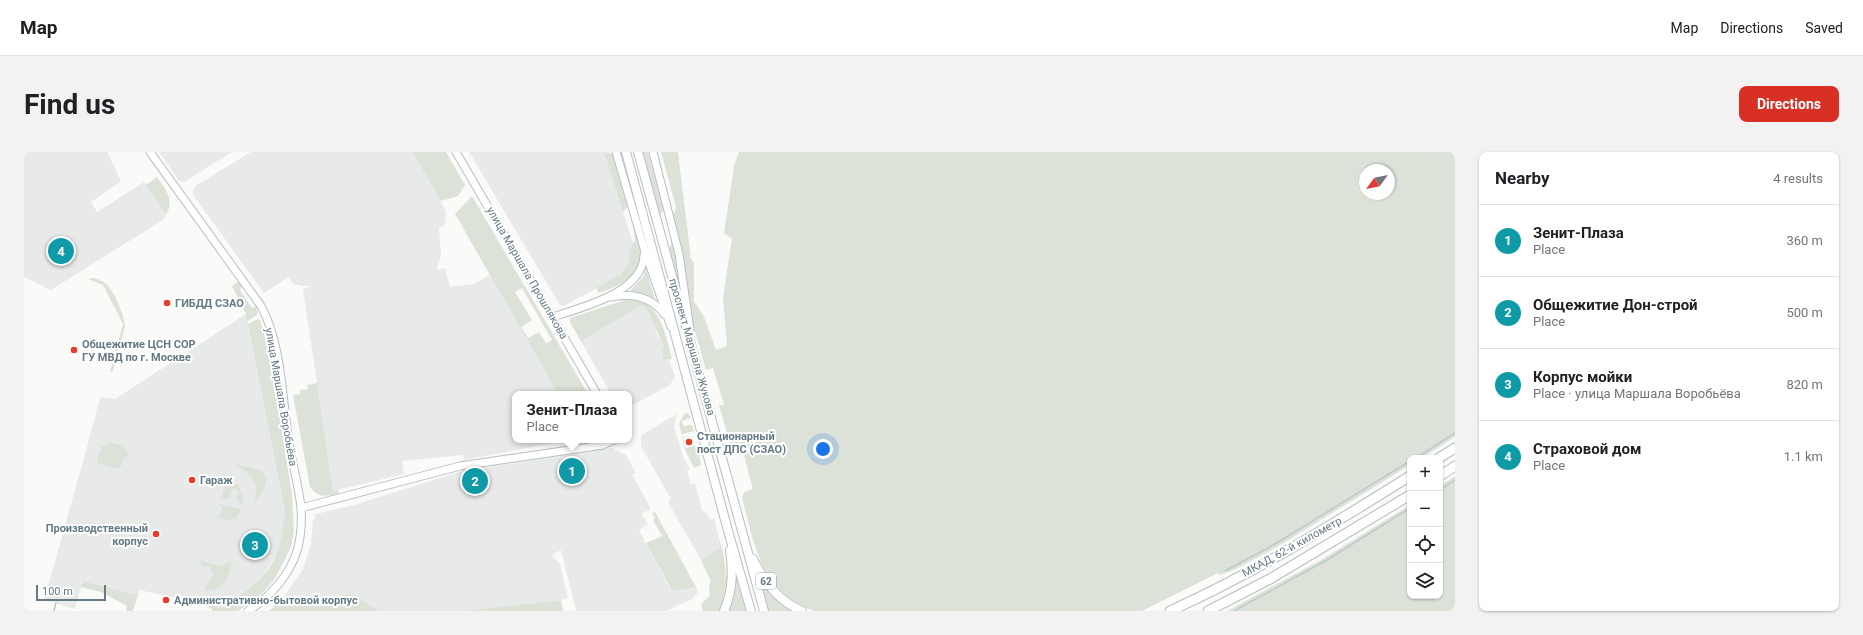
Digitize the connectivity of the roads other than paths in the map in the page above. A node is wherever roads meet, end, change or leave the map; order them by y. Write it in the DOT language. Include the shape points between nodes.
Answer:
graph roads {
  1 [pos="150,152"];
  2 [pos="456,152"];
  3 [pos="616,152"];
  4 [pos="626,152"];
  5 [pos="638,152"];
  6 [pos="653,152"];
  7 [pos="644,248"];
  8 [pos="607,297"];
  9 [pos="553,317"];
  10 [pos="667,319"];
  11 [pos="691,342"];
  12 [pos="679,346"];
  13 [pos="596,391"];
  14 [pos="607,443"];
  15 [pos="1455,448"];
  16 [pos="1443,456"];
  17 [pos="1455,466"];
  18 [pos="1443,474"];
  19 [pos="1407,478"];
  20 [pos="1407,496"];
  21 [pos="301,508"];
  22 [pos="727,527"];
  23 [pos="745,539"];
  24 [pos="248,611"];
  25 [pos="724,611"];
  26 [pos="752,611"];
  27 [pos="764,611"];
  28 [pos="802,611"];
  29 [pos="1170,611"];
  30 [pos="1208,611"];
  1 -- 21 [label="street, улица Маршала Воробьёва" via="257,300 267,320 276,352"];
  2 -- 9 [label="street, улица Маршала Прошлякова"];
  3 -- 7 [label="street"];
  4 -- 12 [label="main road, проспект Маршала Жукова"];
  5 -- 11 [label="main road, проспект Маршала Жукова"];
  6 -- 11 [label="street" via="679,254"];
  7 -- 8 [label="street" via="642,268 635,279"];
  7 -- 10 [label="street"];
  8 -- 9 [label="street"];
  8 -- 10 [label="street" via="627,294 649,299"];
  9 -- 13 [label="street, улица Маршала Прошлякова"];
  10 -- 12 [label="street"];
  11 -- 23 [label="main road, проспект Маршала Жукова"];
  12 -- 22 [label="main road, проспект Маршала Жукова"];
  14 -- 21 [label="street" via="460,466"];
  15 -- 16 [label="highway"];
  17 -- 18 [label="highway"];
  19 -- 29 [label="highway, МКАД, 62-й километр" via="1304,541"];
  20 -- 30 [label="highway, МКАД, 62-й километр" via="1270,579"];
  21 -- 24 [label="street, улица Маршала Воробьёва" via="298,544 291,564 271,593"];
  22 -- 25 [label="main road" via="732,574 730,597"];
  22 -- 26 [label="main road, проспект Маршала Жукова"];
  23 -- 27 [label="main road, проспект Маршала Жукова"];
  23 -- 28 [label="main road, 62" via="767,582 786,602"];
}
